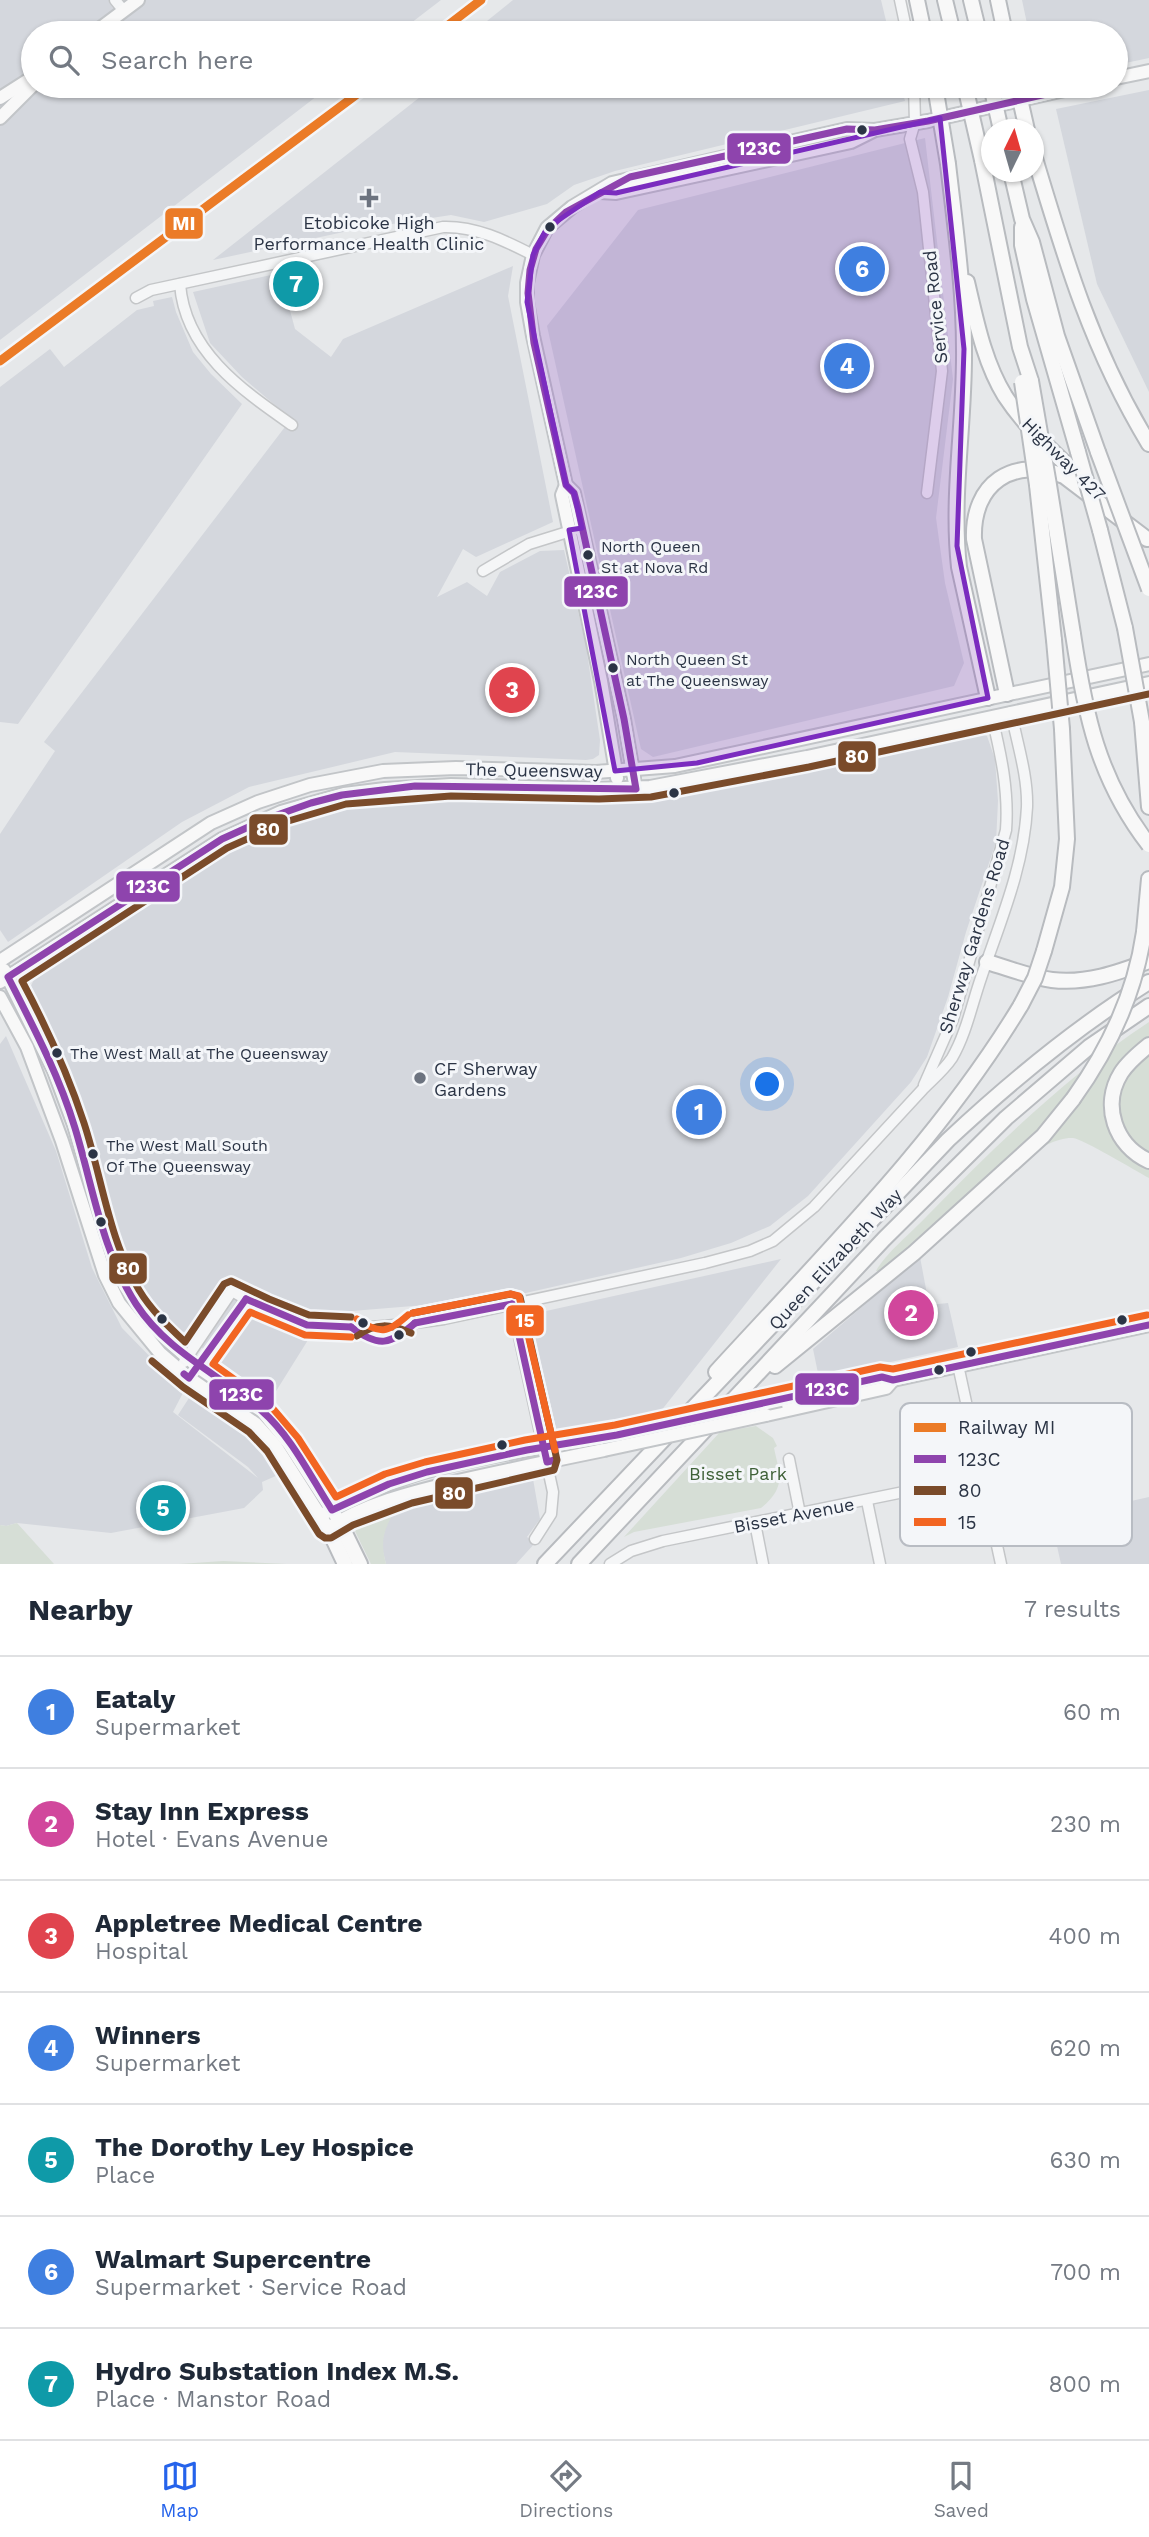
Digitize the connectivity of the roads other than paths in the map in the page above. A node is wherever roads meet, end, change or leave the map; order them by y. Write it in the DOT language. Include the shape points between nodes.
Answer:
graph roads {
  1 [pos="115,0"];
  2 [pos="138,0"];
  3 [pos="900,0"];
  4 [pos="917,0"];
  5 [pos="946,0"];
  6 [pos="971,0"];
  7 [pos="998,0"];
  8 [pos="124,11"];
  9 [pos="110,21"];
  10 [pos="904,21"];
  11 [pos="921,21"];
  12 [pos="950,21"];
  13 [pos="976,21"];
  14 [pos="1002,21"];
  15 [pos="1149,71"];
  16 [pos="1128,75"];
  17 [pos="21,85"];
  18 [pos="21,97"];
  19 [pos="0,98"];
  20 [pos="914,98"];
  21 [pos="936,98"];
  22 [pos="968,98"];
  23 [pos="994,98"];
  24 [pos="1020,98"];
  25 [pos="1026,98"];
  26 [pos="0,118"];
  27 [pos="998,119"];
  28 [pos="1024,119"];
  29 [pos="915,122"];
  30 [pos="1013,182"];
  31 [pos="1042,182"];
  32 [pos="1022,219"];
  33 [pos="958,247"];
  34 [pos="533,254"];
  35 [pos="180,284"];
  36 [pos="135,298"];
  37 [pos="1132,416"];
  38 [pos="292,425"];
  39 [pos="1149,436"];
  40 [pos="1149,444"];
  41 [pos="1043,485"];
  42 [pos="927,493"];
  43 [pos="575,529"];
  44 [pos="1148,540"];
  45 [pos="483,571"];
  46 [pos="1149,589"];
  47 [pos="1149,664"];
  48 [pos="1149,682"];
  49 [pos="1007,694"];
  50 [pos="988,698"];
  51 [pos="1010,712"];
  52 [pos="992,717"];
  53 [pos="474,769"];
  54 [pos="634,770"];
  55 [pos="615,771"];
  56 [pos="451,785"];
  57 [pos="619,789"];
  58 [pos="636,789"];
  59 [pos="1149,807"];
  60 [pos="1149,845"];
  61 [pos="1149,878"];
  62 [pos="970,957"];
  63 [pos="1149,961"];
  64 [pos="0,962"];
  65 [pos="985,969"];
  66 [pos="966,970"];
  67 [pos="4,980"];
  68 [pos="1149,982"];
  69 [pos="0,998"];
  70 [pos="1149,1006"];
  71 [pos="1149,1045"];
  72 [pos="923,1089"];
  73 [pos="1149,1161"];
  74 [pos="246,1299"];
  75 [pos="512,1304"];
  76 [pos="1149,1325"];
  77 [pos="187,1358"];
  78 [pos="958,1365"];
  79 [pos="198,1367"];
  80 [pos="184,1374"];
  81 [pos="893,1380"];
  82 [pos="739,1395"];
  83 [pos="966,1403"];
  84 [pos="696,1407"];
  85 [pos="543,1448"];
  86 [pos="789,1459"];
  87 [pos="547,1462"];
  88 [pos="900,1494"];
  89 [pos="866,1501"];
  90 [pos="800,1514"];
  91 [pos="329,1518"];
  92 [pos="755,1523"];
  93 [pos="535,1539"];
  94 [pos="998,1546"];
  95 [pos="345,1564"];
  96 [pos="360,1564"];
  97 [pos="545,1564"];
  98 [pos="579,1564"];
  99 [pos="610,1564"];
  100 [pos="763,1564"];
  101 [pos="880,1564"];
  102 [pos="1002,1564"];
  1 -- 8 [label="street"];
  2 -- 8 [label="main road"];
  3 -- 10 [label="street"];
  4 -- 11 [label="highway"];
  5 -- 12 [label="highway"];
  6 -- 13 [label="highway"];
  7 -- 14 [label="highway"];
  8 -- 9 [label="main road"];
  15 -- 16 [label="main road"];
  17 -- 19 [label="main road"];
  18 -- 26 [label="main road"];
  20 -- 29 [label="street, Service Road"];
  21 -- 33 [label="highway, bridge"];
  22 -- 41 [label="highway, bridge" via="1020,347"];
  23 -- 27 [label="highway, bridge"];
  24 -- 28 [label="highway, bridge"];
  25 -- 29 [label="main road"];
  29 -- 34 [label="main road" via="875,130 847,129 612,183 556,219"];
  29 -- 42 [label="street, Service Road" via="911,139 923,192 942,371"];
  30 -- 32 [label="highway"];
  31 -- 37 [label="highway" via="1096,344"];
  32 -- 46 [label="highway, bridge" via="1058,336"];
  32 -- 59 [label="highway, bridge" via="1022,245 1034,299 1125,628 1142,722"];
  33 -- 44 [label="highway, Highway 427" via="989,361 1004,393 1050,449"];
  33 -- 50 [label="highway" via="964,349 957,546"];
  34 -- 35 [label="street" via="479,231 443,227"];
  34 -- 43 [label="main road" via="527,283 529,318 566,485 574,493"];
  35 -- 36 [label="street"];
  35 -- 38 [label="street" via="188,321 210,357 244,391"];
  37 -- 39 [label="highway"];
  37 -- 40 [label="highway"];
  41 -- 60 [label="highway, bridge" via="1086,711 1101,763"];
  41 -- 84 [label="highway, bridge" via="1067,839 1062,887 1035,978 992,1052 957,1100 713,1375"];
  43 -- 45 [label="street" via="529,544"];
  43 -- 54 [label="main road"];
  43 -- 55 [label="main road"];
  44 -- 49 [label="highway" via="1053,471 1022,469 987,490 976,513 974,539"];
  47 -- 49 [label="main road, The Queensway"];
  48 -- 51 [label="main road, The Queensway"];
  49 -- 50 [label="main road, The Queensway"];
  49 -- 51 [label="main road, Sherway Gardens Road"];
  50 -- 52 [label="main road, Sherway Gardens Road"];
  50 -- 54 [label="main road, The Queensway" via="697,763"];
  51 -- 52 [label="main road, The Queensway"];
  51 -- 65 [label="street, Sherway Gardens Road" via="1027,806 1021,854"];
  52 -- 58 [label="main road, The Queensway"];
  52 -- 62 [label="street, Sherway Gardens Road" via="1006,782 1006,831"];
  53 -- 55 [label="main road, The Queensway"];
  53 -- 56 [label="main road" via="462,782"];
  53 -- 64 [label="main road, The Queensway" via="351,775 236,811"];
  54 -- 55 [label="main road, The Queensway"];
  54 -- 58 [label="main road"];
  55 -- 57 [label="main road"];
  56 -- 57 [label="main road, The Queensway"];
  56 -- 67 [label="main road, The Queensway" via="344,794 256,821 167,873"];
  57 -- 58 [label="main road, The Queensway"];
  61 -- 82 [label="highway, bridge" via="1134,978 1107,1047 1073,1099 1043,1136 924,1244"];
  62 -- 65 [label="street"];
  62 -- 66 [label="street, Sherway Gardens Road"];
  63 -- 65 [label="highway" via="1078,980"];
  64 -- 67 [label="main road"];
  65 -- 66 [label="street"];
  65 -- 72 [label="street, Sherway Gardens Road" via="953,1056"];
  66 -- 72 [label="street, Sherway Gardens Road" via="953,1019"];
  67 -- 77 [label="main road" via="58,1082 125,1286 156,1330"];
  68 -- 84 [label="highway, Queen Elizabeth Way" via="1002,1089 948,1140"];
  69 -- 80 [label="main road" via="43,1088 105,1275 135,1325"];
  70 -- 82 [label="highway, Queen Elizabeth Way" via="1089,1047 1006,1118 884,1239"];
  71 -- 73 [label="highway" via="1123,1070 1112,1101 1122,1138"];
  72 -- 75 [label="street, Sherway Gardens Road" via="814,1207 773,1241 705,1263"];
  74 -- 75 [label="street, Sherway Gardens Road" via="304,1324 324,1327 415,1323"];
  74 -- 77 [label="street, Sherway Gardens Road" via="232,1291"];
  74 -- 79 [label="street"];
  75 -- 85 [label="street"];
  76 -- 78 [label="main road"];
  77 -- 79 [label="main road"];
  77 -- 80 [label="street"];
  78 -- 81 [label="main road"];
  78 -- 83 [label="street"];
  79 -- 80 [label="street"];
  79 -- 91 [label="main road" via="262,1411 289,1444"];
  80 -- 91 [label="main road" via="256,1424"];
  81 -- 85 [label="main road, bridge" via="882,1377"];
  81 -- 87 [label="main road, bridge" via="886,1388"];
  82 -- 98 [label="highway, Queen Elizabeth Way"];
  84 -- 97 [label="highway, Queen Elizabeth Way"];
  85 -- 87 [label="street"];
  85 -- 91 [label="main road" via="418,1474 389,1484"];
  86 -- 90 [label="street"];
  87 -- 91 [label="main road" via="409,1493"];
  87 -- 93 [label="street" via="553,1505"];
  88 -- 89 [label="street, Bisset Avenue"];
  89 -- 90 [label="street, Bisset Avenue"];
  89 -- 101 [label="street"];
  90 -- 92 [label="street, Bisset Avenue"];
  91 -- 95 [label="highway"];
  91 -- 96 [label="highway"];
  92 -- 99 [label="street, Bisset Avenue" via="647,1545"];
  92 -- 100 [label="street"];
  94 -- 102 [label="street"];
}
